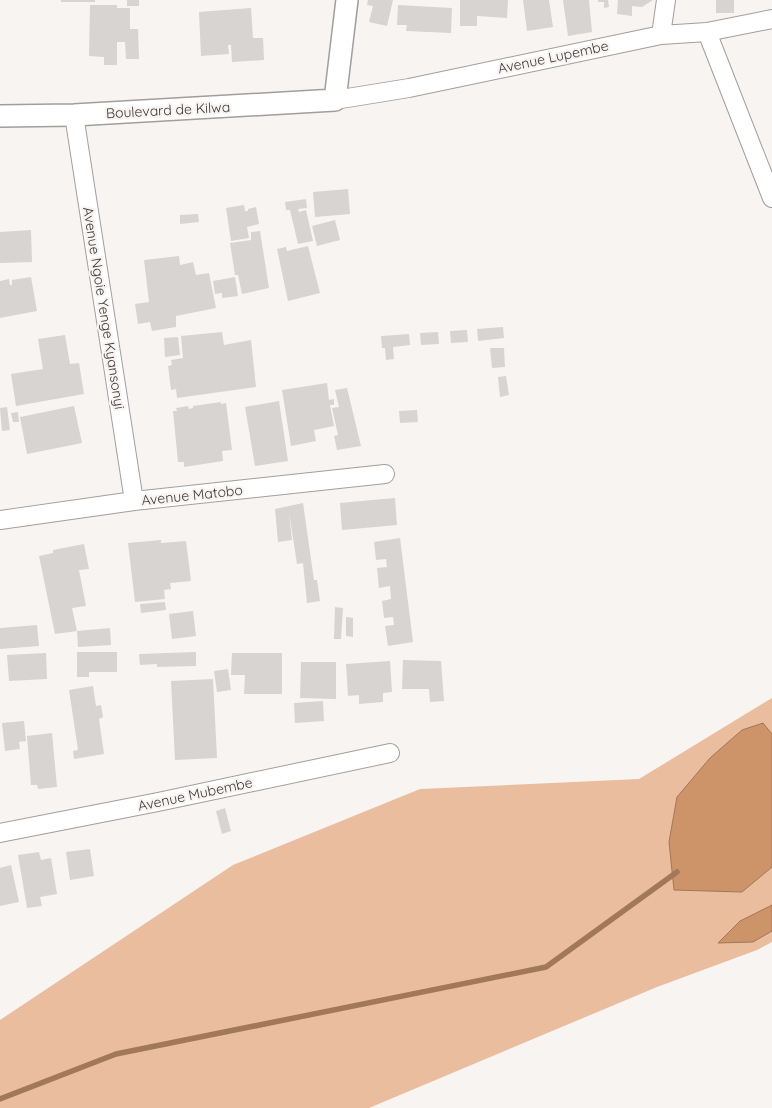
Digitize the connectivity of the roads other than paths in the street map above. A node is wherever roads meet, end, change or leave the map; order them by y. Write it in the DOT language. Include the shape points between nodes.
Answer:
graph roads {
  1 [pos="347,0"];
  2 [pos="666,0"];
  3 [pos="772,19"];
  4 [pos="707,32"];
  5 [pos="661,34"];
  6 [pos="335,100"];
  7 [pos="74,115"];
  8 [pos="0,116"];
  9 [pos="768,179"];
  10 [pos="772,198"];
  11 [pos="385,474"];
  12 [pos="134,501"];
  13 [pos="0,520"];
  14 [pos="390,752"];
  15 [pos="0,833"];
  1 -- 6 [label="street"];
  2 -- 5 [label="street"];
  3 -- 4 [label="street, Avenue Lupembe"];
  4 -- 5 [label="street, Avenue Lupembe"];
  4 -- 9 [label="street"];
  5 -- 6 [label="street, Avenue Lupembe" via="409,88"];
  6 -- 7 [label="street, Boulevard de Kilwa"];
  7 -- 8 [label="street, Boulevard de Kilwa"];
  7 -- 12 [label="street, Avenue Ngoie Yenge Kyansonyi"];
  9 -- 10 [label="street"];
  11 -- 12 [label="street, Avenue Matobo"];
  12 -- 13 [label="street, Avenue Matobo"];
  14 -- 15 [label="street, Avenue Mubembe"];
}
